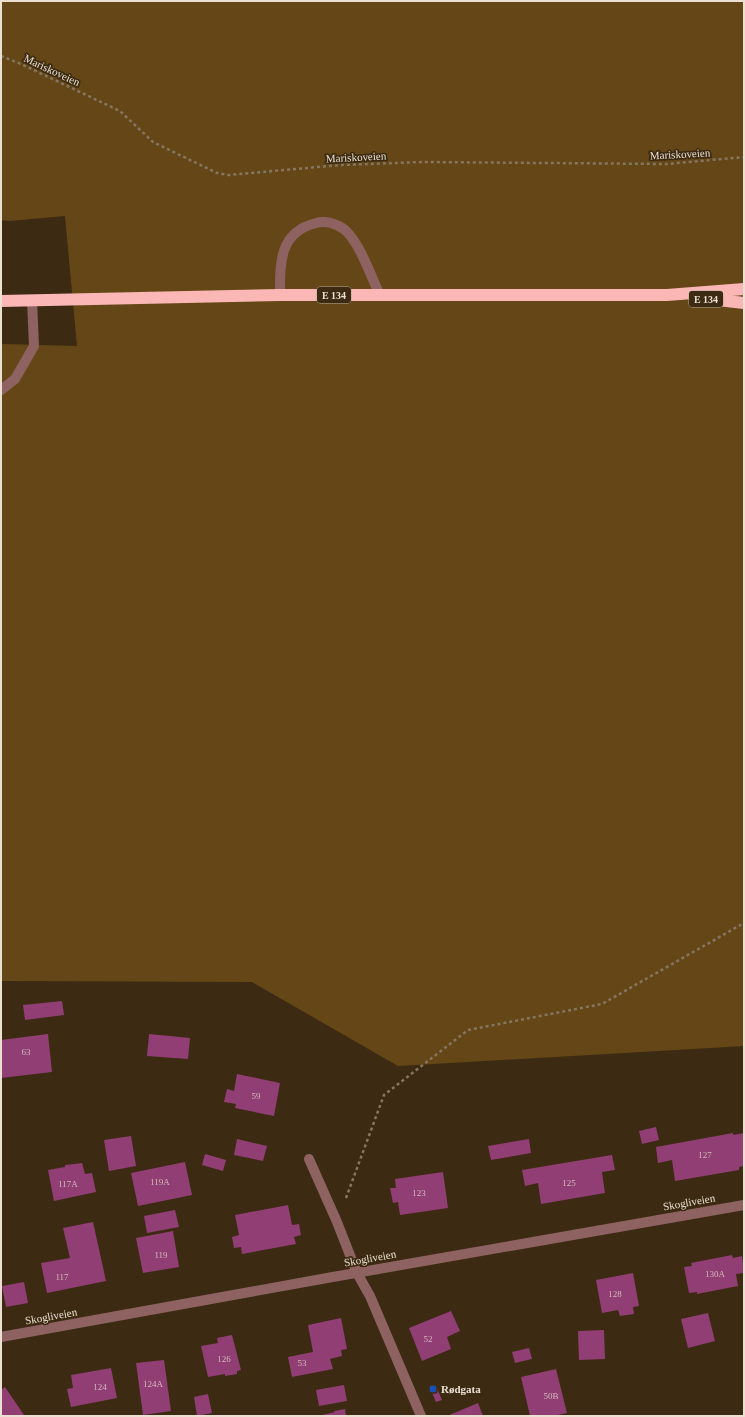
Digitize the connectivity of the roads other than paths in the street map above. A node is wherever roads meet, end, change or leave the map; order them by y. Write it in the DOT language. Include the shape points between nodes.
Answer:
graph roads {
  1 [pos="744,289"];
  2 [pos="280,295"];
  3 [pos="380,295"];
  4 [pos="667,295"];
  5 [pos="1,300"];
  6 [pos="32,300"];
  7 [pos="744,303"];
  8 [pos="1,390"];
  9 [pos="309,1159"];
  10 [pos="744,1205"];
  11 [pos="357,1273"];
  12 [pos="1,1337"];
  13 [pos="421,1416"];
  1 -- 4 [label="highway, E 134"];
  2 -- 3 [label="highway, E 134"];
  2 -- 3 [label="street" via="281,261 286,244 295,233 307,225 320,222 335,224 345,230 357,246"];
  2 -- 6 [label="highway, E 134"];
  3 -- 4 [label="highway, E 134"];
  4 -- 7 [label="highway, E 134"];
  5 -- 6 [label="highway, E 134"];
  6 -- 8 [label="street" via="34,346 15,379"];
  9 -- 11 [label="street"];
  10 -- 11 [label="street, Skogliveien"];
  11 -- 12 [label="street, Skogliveien"];
  11 -- 13 [label="street" via="370,1296"];
}
